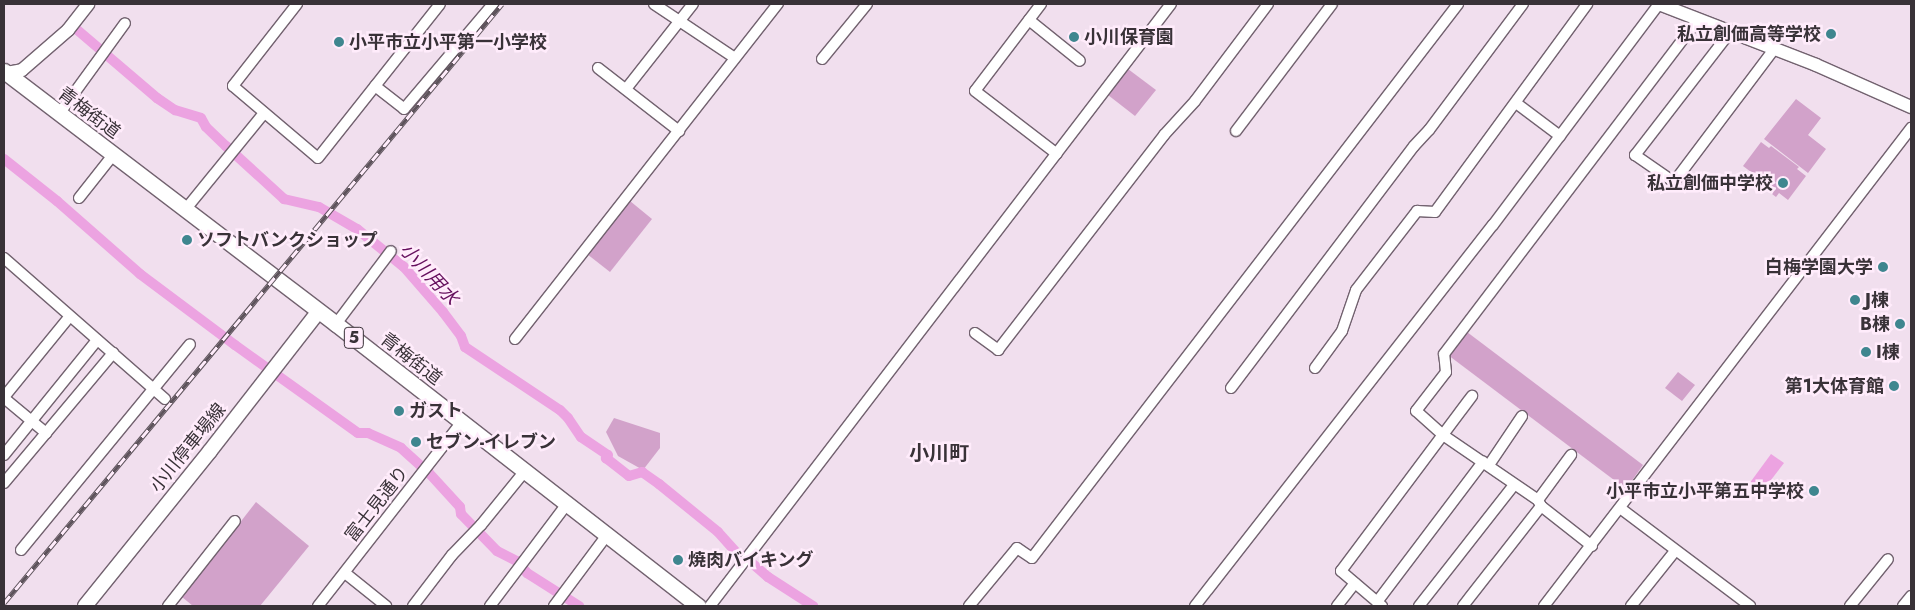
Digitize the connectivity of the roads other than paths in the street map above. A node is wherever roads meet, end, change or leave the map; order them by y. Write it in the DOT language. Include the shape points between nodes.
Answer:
graph roads {
  1 [pos="88,4"];
  2 [pos="297,4"];
  3 [pos="440,4"];
  4 [pos="493,4"];
  5 [pos="654,4"];
  6 [pos="693,4"];
  7 [pos="778,4"];
  8 [pos="867,4"];
  9 [pos="1041,4"];
  10 [pos="1172,4"];
  11 [pos="1268,4"];
  12 [pos="1332,4"];
  13 [pos="1458,4"];
  14 [pos="1523,4"];
  15 [pos="1587,4"];
  16 [pos="1659,4"];
  17 [pos="1698,18"];
  18 [pos="1029,20"];
  19 [pos="680,21"];
  20 [pos="125,23"];
  21 [pos="1731,31"];
  22 [pos="1775,48"];
  23 [pos="735,58"];
  24 [pos="822,59"];
  25 [pos="1080,60"];
  26 [pos="598,68"];
  27 [pos="5,75"];
  28 [pos="375,86"];
  29 [pos="626,89"];
  30 [pos="1516,103"];
  31 [pos="1911,107"];
  32 [pos="264,113"];
  33 [pos="59,114"];
  34 [pos="1911,128"];
  35 [pos="679,131"];
  36 [pos="1236,131"];
  37 [pos="1560,136"];
  38 [pos="1057,154"];
  39 [pos="113,155"];
  40 [pos="79,198"];
  41 [pos="185,210"];
  42 [pos="389,254"];
  43 [pos="4,258"];
  44 [pos="319,311"];
  45 [pos="70,316"];
  46 [pos="336,324"];
  47 [pos="975,333"];
  48 [pos="515,339"];
  49 [pos="97,340"];
  50 [pos="190,344"];
  51 [pos="112,353"];
  52 [pos="1315,368"];
  53 [pos="154,388"];
  54 [pos="1231,388"];
  55 [pos="1472,396"];
  56 [pos="4,397"];
  57 [pos="165,399"];
  58 [pos="1522,416"];
  59 [pos="32,421"];
  60 [pos="462,422"];
  61 [pos="46,433"];
  62 [pos="1443,435"];
  63 [pos="4,455"];
  64 [pos="1571,455"];
  65 [pos="1486,464"];
  66 [pos="524,472"];
  67 [pos="4,481"];
  68 [pos="1514,485"];
  69 [pos="1539,503"];
  70 [pos="566,505"];
  71 [pos="1620,508"];
  72 [pos="235,521"];
  73 [pos="607,535"];
  74 [pos="1592,546"];
  75 [pos="21,550"];
  76 [pos="1675,551"];
  77 [pos="1888,559"];
  78 [pos="345,573"];
  79 [pos="1355,583"];
  80 [pos="1911,596"];
  81 [pos="560,598"];
  82 [pos="1379,604"];
  83 [pos="85,606"];
  84 [pos="168,606"];
  85 [pos="318,606"];
  86 [pos="386,606"];
  87 [pos="413,606"];
  88 [pos="490,606"];
  89 [pos="698,606"];
  90 [pos="710,606"];
  91 [pos="969,606"];
  92 [pos="1195,606"];
  93 [pos="1337,606"];
  94 [pos="1419,606"];
  95 [pos="1463,606"];
  96 [pos="1544,606"];
  97 [pos="1631,606"];
  98 [pos="1750,606"];
  99 [pos="1850,606"];
  100 [pos="1903,606"];
  1 -- 27 [label="street" via="68,30 22,70"];
  2 -- 32 [label="street" via="233,86"];
  3 -- 28 [label="street"];
  4 -- 28 [label="street" via="404,109"];
  5 -- 19 [label="street"];
  6 -- 19 [label="street"];
  7 -- 23 [label="street"];
  8 -- 24 [label="street"];
  9 -- 18 [label="street"];
  10 -- 38 [label="street"];
  11 -- 47 [label="street" via="998,350"];
  12 -- 36 [label="street" via="1259,106"];
  13 -- 91 [label="street" via="1032,558 1018,548"];
  14 -- 54 [label="street"];
  15 -- 30 [label="street"];
  16 -- 17 [label="street"];
  16 -- 37 [label="street"];
  17 -- 21 [label="street"];
  17 -- 62 [label="street" via="1444,354 1446,372 1416,411"];
  18 -- 25 [label="street"];
  18 -- 38 [label="street" via="975,91"];
  19 -- 23 [label="street"];
  19 -- 29 [label="street"];
  20 -- 33 [label="street"];
  21 -- 22 [label="street"];
  21 -- 22 [label="street" via="1635,155 1674,182"];
  22 -- 31 [label="street"];
  23 -- 35 [label="street"];
  26 -- 29 [label="street"];
  27 -- 33 [label="main road, 青梅街道 / 5"];
  28 -- 32 [label="street" via="318,158"];
  29 -- 35 [label="street"];
  30 -- 37 [label="street"];
  30 -- 52 [label="street" via="1435,212 1417,211 1356,290 1342,331"];
  32 -- 41 [label="street"];
  33 -- 39 [label="main road, 青梅街道 / 5"];
  34 -- 71 [label="street"];
  35 -- 48 [label="street"];
  37 -- 92 [label="street"];
  38 -- 90 [label="street"];
  39 -- 40 [label="street"];
  39 -- 41 [label="main road, 青梅街道 / 5"];
  41 -- 44 [label="main road, 青梅街道 / 5"];
  42 -- 46 [label="street"];
  43 -- 45 [label="street"];
  44 -- 46 [label="main road, 青梅街道 / 5"];
  44 -- 83 [label="main road, 小川停車場線"];
  45 -- 49 [label="street"];
  45 -- 56 [label="street"];
  46 -- 60 [label="main road, 青梅街道 / 5"];
  49 -- 51 [label="street"];
  49 -- 59 [label="street"];
  50 -- 53 [label="street"];
  51 -- 53 [label="street"];
  51 -- 61 [label="street"];
  53 -- 57 [label="street"];
  53 -- 75 [label="street"];
  55 -- 62 [label="street"];
  56 -- 59 [label="street"];
  58 -- 65 [label="street"];
  59 -- 61 [label="street"];
  59 -- 63 [label="street"];
  60 -- 66 [label="main road, 青梅街道 / 5"];
  60 -- 78 [label="street, 富士見通り"];
  61 -- 67 [label="street"];
  62 -- 65 [label="street"];
  62 -- 79 [label="street" via="1341,571"];
  64 -- 69 [label="street"];
  65 -- 68 [label="street"];
  65 -- 82 [label="street"];
  66 -- 70 [label="main road, 青梅街道 / 5"];
  66 -- 87 [label="street"];
  68 -- 69 [label="street"];
  68 -- 94 [label="street"];
  69 -- 74 [label="street"];
  69 -- 95 [label="street"];
  70 -- 73 [label="main road, 青梅街道 / 5"];
  70 -- 88 [label="street"];
  71 -- 74 [label="street"];
  71 -- 76 [label="street"];
  72 -- 84 [label="street"];
  73 -- 81 [label="street"];
  73 -- 89 [label="main road, 青梅街道 / 5"];
  74 -- 96 [label="street"];
  76 -- 97 [label="street"];
  76 -- 98 [label="street"];
  77 -- 99 [label="street"];
  78 -- 85 [label="street, 富士見通り"];
  78 -- 86 [label="street"];
  79 -- 82 [label="street"];
  79 -- 93 [label="street"];
  80 -- 100 [label="street"];
}
